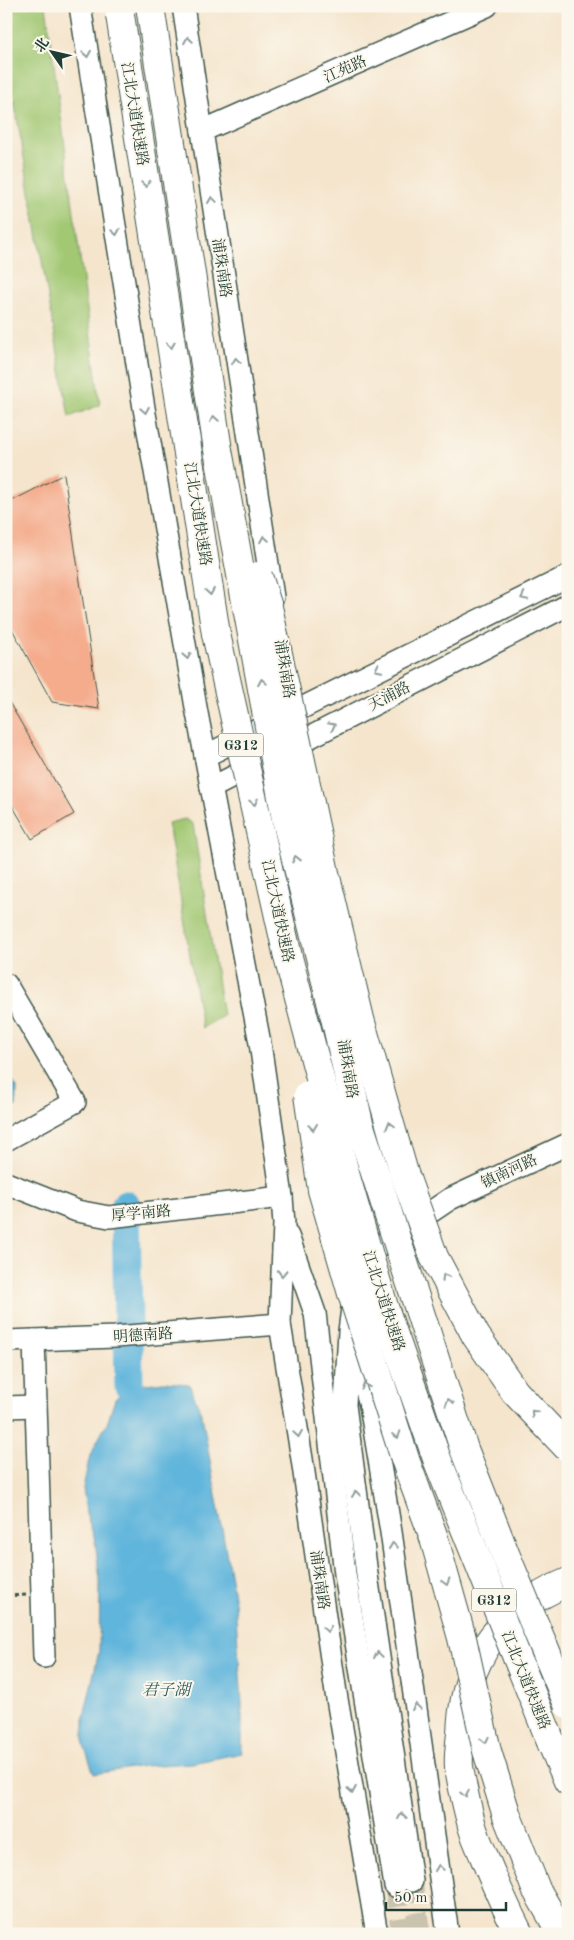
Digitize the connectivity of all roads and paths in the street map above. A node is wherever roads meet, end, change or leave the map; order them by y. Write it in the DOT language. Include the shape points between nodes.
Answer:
graph roads {
  1 [pos="80,6"];
  2 [pos="150,6"];
  3 [pos="183,6"];
  4 [pos="487,6"];
  5 [pos="119,11"];
  6 [pos="202,131"];
  7 [pos="218,450"];
  8 [pos="568,576"];
  9 [pos="568,605"];
  10 [pos="292,713"];
  11 [pos="296,744"];
  12 [pos="205,756"];
  13 [pos="211,788"];
  14 [pos="288,957"];
  15 [pos="6,984"];
  16 [pos="6,1140"];
  17 [pos="568,1144"];
  18 [pos="6,1183"];
  19 [pos="369,1196"];
  20 [pos="282,1197"];
  21 [pos="450,1199"];
  22 [pos="284,1224"];
  23 [pos="359,1260"];
  24 [pos="280,1324"];
  25 [pos="349,1330"];
  26 [pos="34,1340"];
  27 [pos="6,1341"];
  28 [pos="36,1406"];
  29 [pos="6,1407"];
  30 [pos="568,1448"];
  31 [pos="568,1582"];
  32 [pos="44,1657"];
  33 [pos="568,1704"];
  34 [pos="568,1781"];
  35 [pos="568,1927"];
  36 [pos="377,1934"];
  37 [pos="448,1934"];
  38 [pos="519,1934"];
  39 [pos="560,1934"];
  1 -- 12 [label="street, 浦珠南路, one-way" via="144,408"];
  7 -- 2 [label="highway, 江北大道快速路 / G312, one-way, bridge"];
  6 -- 3 [label="street, 浦珠南路, one-way"];
  4 -- 6 [label="street, 江苑路"];
  5 -- 14 [label="highway, 江北大道快速路 / G312, one-way, bridge" via="216,634"];
  10 -- 6 [label="street, 浦珠南路, one-way"];
  30 -- 7 [label="highway, one-way, bridge" via="515,1392 476,1336 434,1256 404,1173 360,1019 268,607"];
  33 -- 7 [label="highway, 江北大道快速路 / G312, one-way, bridge" via="464,1449 359,1123 286,819"];
  8 -- 10 [label="street, one-way"];
  11 -- 9 [label="street, 天浦路, one-way"];
  10 -- 11 [label="street, 浦珠南路"];
  10 -- 12 [label="street"];
  11 -- 13 [label="street, 天浦路"];
  11 -- 19 [label="street, 浦珠南路"];
  12 -- 13 [label="street, 浦珠南路"];
  13 -- 20 [label="street, 浦珠南路" via="260,1043"];
  14 -- 34 [label="highway, 江北大道快速路 / G312, bridge" via="384,1307 437,1459"];
  14 -- 39 [label="highway, one-way, bridge" via="322,1190 359,1316 433,1535 462,1638 487,1751 507,1816 536,1889"];
  15 -- 16 [label="street" via="75,1102"];
  17 -- 21 [label="street, 镇南河路"];
  18 -- 20 [label="street, 厚学南路" via="77,1211 109,1217"];
  19 -- 21 [label="street"];
  19 -- 23 [label="street, 浦珠南路"];
  20 -- 22 [label="street, 浦珠南路"];
  21 -- 23 [label="street, 镇南河路"];
  22 -- 24 [label="street, 浦珠南路, one-way"];
  22 -- 25 [label="street, 浦珠南路, one-way" via="315,1313 345,1574 403,1884 345,1406"];
  23 -- 25 [label="street, 浦珠南路"];
  24 -- 26 [label="street, 明德南路"];
  24 -- 36 [label="street, 浦珠南路, one-way" via="336,1693"];
  37 -- 25 [label="street, 浦珠南路, one-way" via="370,1405"];
  26 -- 27 [label="street, 明德南路"];
  26 -- 28 [label="street"];
  28 -- 29 [label="street"];
  28 -- 32 [label="street"];
  31 -- 38 [label="highway, one-way, bridge" via="544,1592 497,1630 466,1689 462,1714 459,1766 472,1828"];
  35 -- 39 [label="highway"];
}
